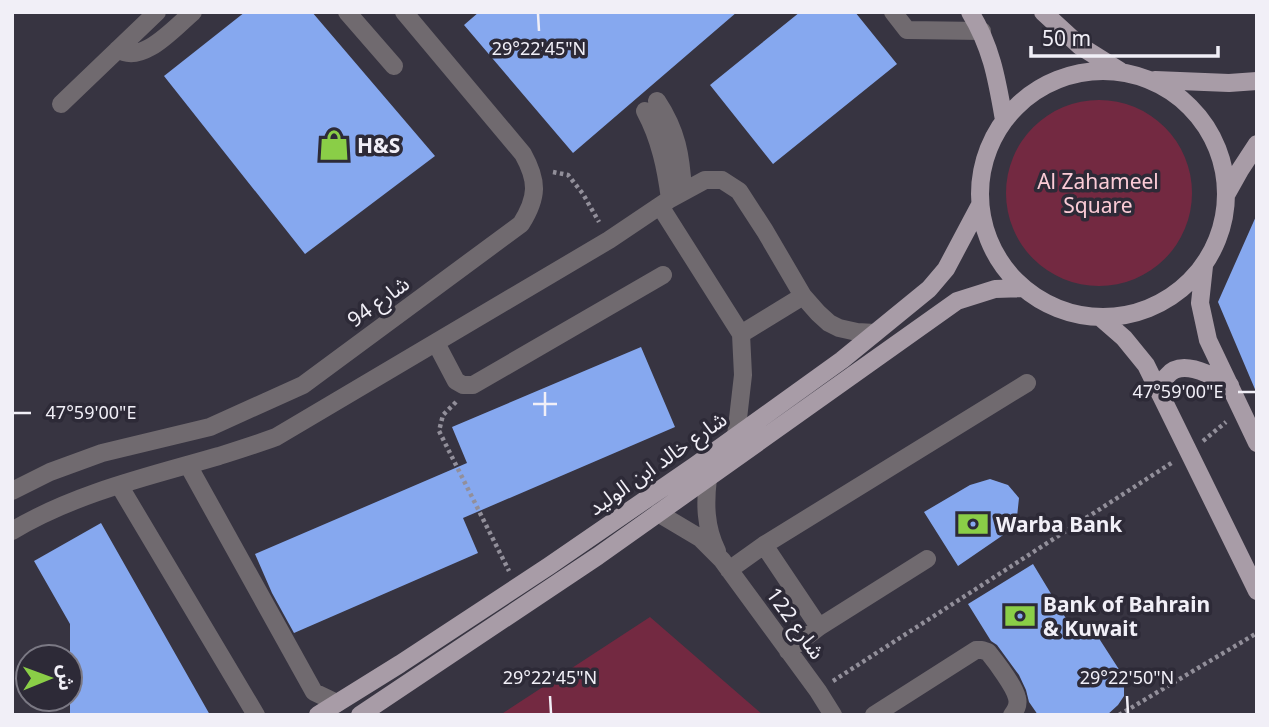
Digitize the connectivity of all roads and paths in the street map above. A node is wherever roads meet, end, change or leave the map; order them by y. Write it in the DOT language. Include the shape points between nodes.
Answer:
graph roads {
  1 [pos="157,12"];
  2 [pos="193,12"];
  3 [pos="347,12"];
  4 [pos="404,12"];
  5 [pos="893,12"];
  6 [pos="970,12"];
  7 [pos="1043,12"];
  8 [pos="982,31"];
  9 [pos="118,49"];
  10 [pos="394,66"];
  11 [pos="1120,71"];
  12 [pos="1151,80"];
  13 [pos="1257,81"];
  14 [pos="61,104"];
  15 [pos="651,106"];
  16 [pos="1004,120"];
  17 [pos="1257,144"];
  18 [pos="531,169"];
  19 [pos="1226,195"];
  20 [pos="671,199"];
  21 [pos="980,205"];
  22 [pos="608,240"];
  23 [pos="1204,266"];
  24 [pos="663,275"];
  25 [pos="1022,288"];
  26 [pos="803,296"];
  27 [pos="1101,318"];
  28 [pos="875,333"];
  29 [pos="741,334"];
  30 [pos="436,343"];
  31 [pos="1027,383"];
  32 [pos="463,385"];
  33 [pos="1230,386"];
  34 [pos="1158,391"];
  35 [pos="1241,410"];
  36 [pos="736,436"];
  37 [pos="1257,443"];
  38 [pos="1189,452"];
  39 [pos="188,465"];
  40 [pos="708,478"];
  41 [pos="119,485"];
  42 [pos="12,491"];
  43 [pos="658,513"];
  44 [pos="12,531"];
  45 [pos="764,545"];
  46 [pos="927,559"];
  47 [pos="725,565"];
  48 [pos="509,570"];
  49 [pos="1257,591"];
  50 [pos="819,627"];
  51 [pos="1257,633"];
  52 [pos="788,651"];
  53 [pos="818,691"];
  54 [pos="337,703"];
  55 [pos="256,715"];
  56 [pos="318,715"];
  57 [pos="360,715"];
  58 [pos="833,715"];
  59 [pos="874,715"];
  60 [pos="1012,715"];
  61 [pos="1119,715"];
  1 -- 9 [label="street"];
  2 -- 9 [label="street" via="141,52 132,55"];
  3 -- 10 [label="street"];
  4 -- 18 [label="street"];
  5 -- 8 [label="street" via="907,30"];
  6 -- 8 [label="main road"];
  7 -- 11 [label="main road" via="1080,46"];
  8 -- 16 [label="main road"];
  9 -- 14 [label="street"];
  11 -- 12 [label="main road"];
  11 -- 16 [label="main road" via="1094,70 1043,85"];
  12 -- 13 [label="main road"];
  12 -- 19 [label="main road" via="1177,94 1198,115 1223,166"];
  15 -- 20 [label="street" via="664,112 681,162"];
  16 -- 21 [label="main road" via="989,146 981,175"];
  17 -- 19 [label="main road"];
  18 -- 22 [label="path" via="568,175"];
  18 -- 42 [label="street, شارع 94" via="535,190 531,209 521,223 303,384 209,427 102,453"];
  19 -- 23 [label="main road" via="1224,220"];
  20 -- 22 [label="street"];
  20 -- 26 [label="street" via="705,180 722,180 739,191"];
  20 -- 29 [label="street"];
  21 -- 25 [label="main road" via="989,242"];
  21 -- 28 [label="main road, شارع خالد ابن الوليد" via="946,268 929,289"];
  22 -- 30 [label="street"];
  23 -- 27 [label="main road" via="1169,299 1125,316"];
  23 -- 33 [label="main road" via="1200,303 1208,340"];
  24 -- 32 [label="street" via="473,385"];
  25 -- 27 [label="main road" via="1059,310"];
  25 -- 40 [label="main road, شارع خالد ابن الوليد" via="995,289 957,302"];
  26 -- 28 [label="street" via="839,328"];
  26 -- 29 [label="street"];
  27 -- 34 [label="main road" via="1146,365"];
  28 -- 36 [label="main road, شارع خالد ابن الوليد"];
  29 -- 36 [label="street" via="743,392"];
  30 -- 32 [label="street" via="456,381"];
  30 -- 39 [label="street" via="276,438"];
  31 -- 45 [label="street"];
  32 -- 48 [label="path" via="456,402 443,415 439,431"];
  33 -- 34 [label="main road" via="1201,371 1181,369 1168,373"];
  33 -- 35 [label="main road"];
  34 -- 38 [label="main road"];
  35 -- 37 [label="main road"];
  35 -- 38 [label="path"];
  36 -- 54 [label="main road, شارع خالد ابن الوليد" via="549,566"];
  38 -- 49 [label="main road"];
  38 -- 53 [label="path"];
  39 -- 41 [label="street"];
  39 -- 54 [label="street" via="314,692"];
  40 -- 43 [label="main road, شارع خالد ابن الوليد"];
  40 -- 47 [label="street, شارع 122" via="708,526"];
  41 -- 44 [label="street"];
  41 -- 55 [label="street"];
  43 -- 47 [label="street, شارع 122" via="700,538"];
  43 -- 57 [label="main road, شارع خالد ابن الوليد"];
  45 -- 47 [label="street"];
  45 -- 50 [label="street"];
  46 -- 50 [label="street"];
  47 -- 52 [label="street, شارع 122"];
  50 -- 52 [label="street"];
  51 -- 61 [label="path"];
  52 -- 53 [label="street, شارع 122"];
  53 -- 58 [label="street, شارع 122"];
  54 -- 56 [label="main road, شارع خالد ابن الوليد"];
  59 -- 60 [label="street" via="982,650 992,657 1017,697"];
}
